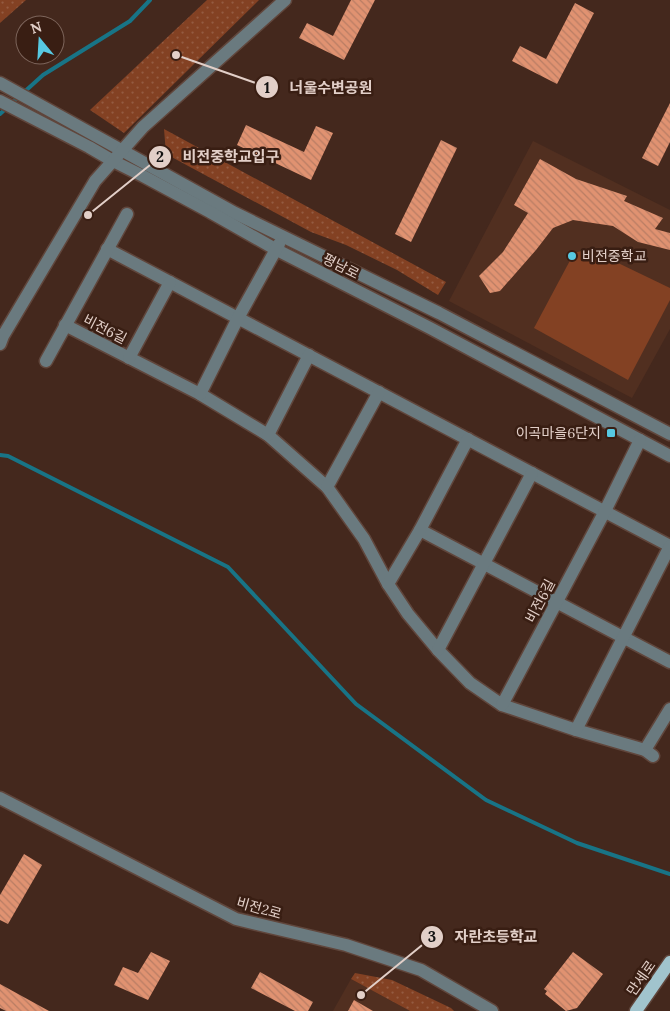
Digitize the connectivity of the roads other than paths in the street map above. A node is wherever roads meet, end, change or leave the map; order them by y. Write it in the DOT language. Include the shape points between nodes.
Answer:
graph roads {
  1 [pos="285,0"];
  2 [pos="0,83"];
  3 [pos="0,101"];
  4 [pos="123,151"];
  5 [pos="113,161"];
  6 [pos="127,214"];
  7 [pos="283,236"];
  8 [pos="107,249"];
  9 [pos="277,250"];
  10 [pos="170,282"];
  11 [pos="238,318"];
  12 [pos="65,326"];
  13 [pos="0,344"];
  14 [pos="309,355"];
  15 [pos="129,358"];
  16 [pos="46,361"];
  17 [pos="379,392"];
  18 [pos="200,394"];
  19 [pos="670,434"];
  20 [pos="268,435"];
  21 [pos="468,439"];
  22 [pos="640,440"];
  23 [pos="670,456"];
  24 [pos="532,473"];
  25 [pos="327,488"];
  26 [pos="605,511"];
  27 [pos="420,530"];
  28 [pos="670,546"];
  29 [pos="484,564"];
  30 [pos="388,584"];
  31 [pos="557,602"];
  32 [pos="624,637"];
  33 [pos="438,650"];
  34 [pos="670,662"];
  35 [pos="502,705"];
  36 [pos="670,708"];
  37 [pos="576,730"];
  38 [pos="0,798"];
  39 [pos="670,962"];
  40 [pos="492,1011"];
  41 [pos="636,1011"];
  1 -- 4 [label="street" via="143,127"];
  2 -- 4 [label="street"];
  3 -- 5 [label="street, 평남로"];
  4 -- 5 [label="street"];
  4 -- 7 [label="street"];
  5 -- 9 [label="street, 평남로"];
  5 -- 13 [label="street" via="96,181"];
  6 -- 8 [label="street, 비전6길"];
  7 -- 9 [label="street"];
  7 -- 19 [label="street" via="439,313"];
  8 -- 10 [label="street"];
  8 -- 12 [label="street, 비전6길"];
  9 -- 11 [label="street"];
  9 -- 22 [label="street, 평남로"];
  10 -- 11 [label="street"];
  10 -- 15 [label="street"];
  11 -- 14 [label="street"];
  11 -- 18 [label="street"];
  12 -- 15 [label="street, 비전6길"];
  12 -- 16 [label="street"];
  14 -- 17 [label="street"];
  14 -- 20 [label="street"];
  15 -- 18 [label="street, 비전6길"];
  17 -- 21 [label="street"];
  17 -- 25 [label="street"];
  18 -- 20 [label="street, 비전6길"];
  20 -- 25 [label="street, 비전6길"];
  21 -- 24 [label="street"];
  21 -- 27 [label="street"];
  22 -- 23 [label="street, 평남로"];
  22 -- 26 [label="street, 비전6길"];
  24 -- 26 [label="street"];
  24 -- 29 [label="street"];
  25 -- 30 [label="street, 비전6길" via="364,539"];
  26 -- 28 [label="street"];
  26 -- 31 [label="street, 비전6길"];
  27 -- 29 [label="street"];
  27 -- 30 [label="street"];
  28 -- 32 [label="street"];
  29 -- 31 [label="street"];
  29 -- 33 [label="street"];
  30 -- 33 [label="street, 비전6길"];
  31 -- 32 [label="street"];
  31 -- 35 [label="street, 비전6길"];
  32 -- 34 [label="street"];
  32 -- 37 [label="street"];
  33 -- 35 [label="street, 비전6길" via="470,683"];
  35 -- 37 [label="street, 비전6길"];
  36 -- 37 [label="street, 비전6길" via="649,753"];
  38 -- 40 [label="street, 비전2로" via="236,919 346,945 421,970"];
  39 -- 41 [label="main road, 만세로"];
}
